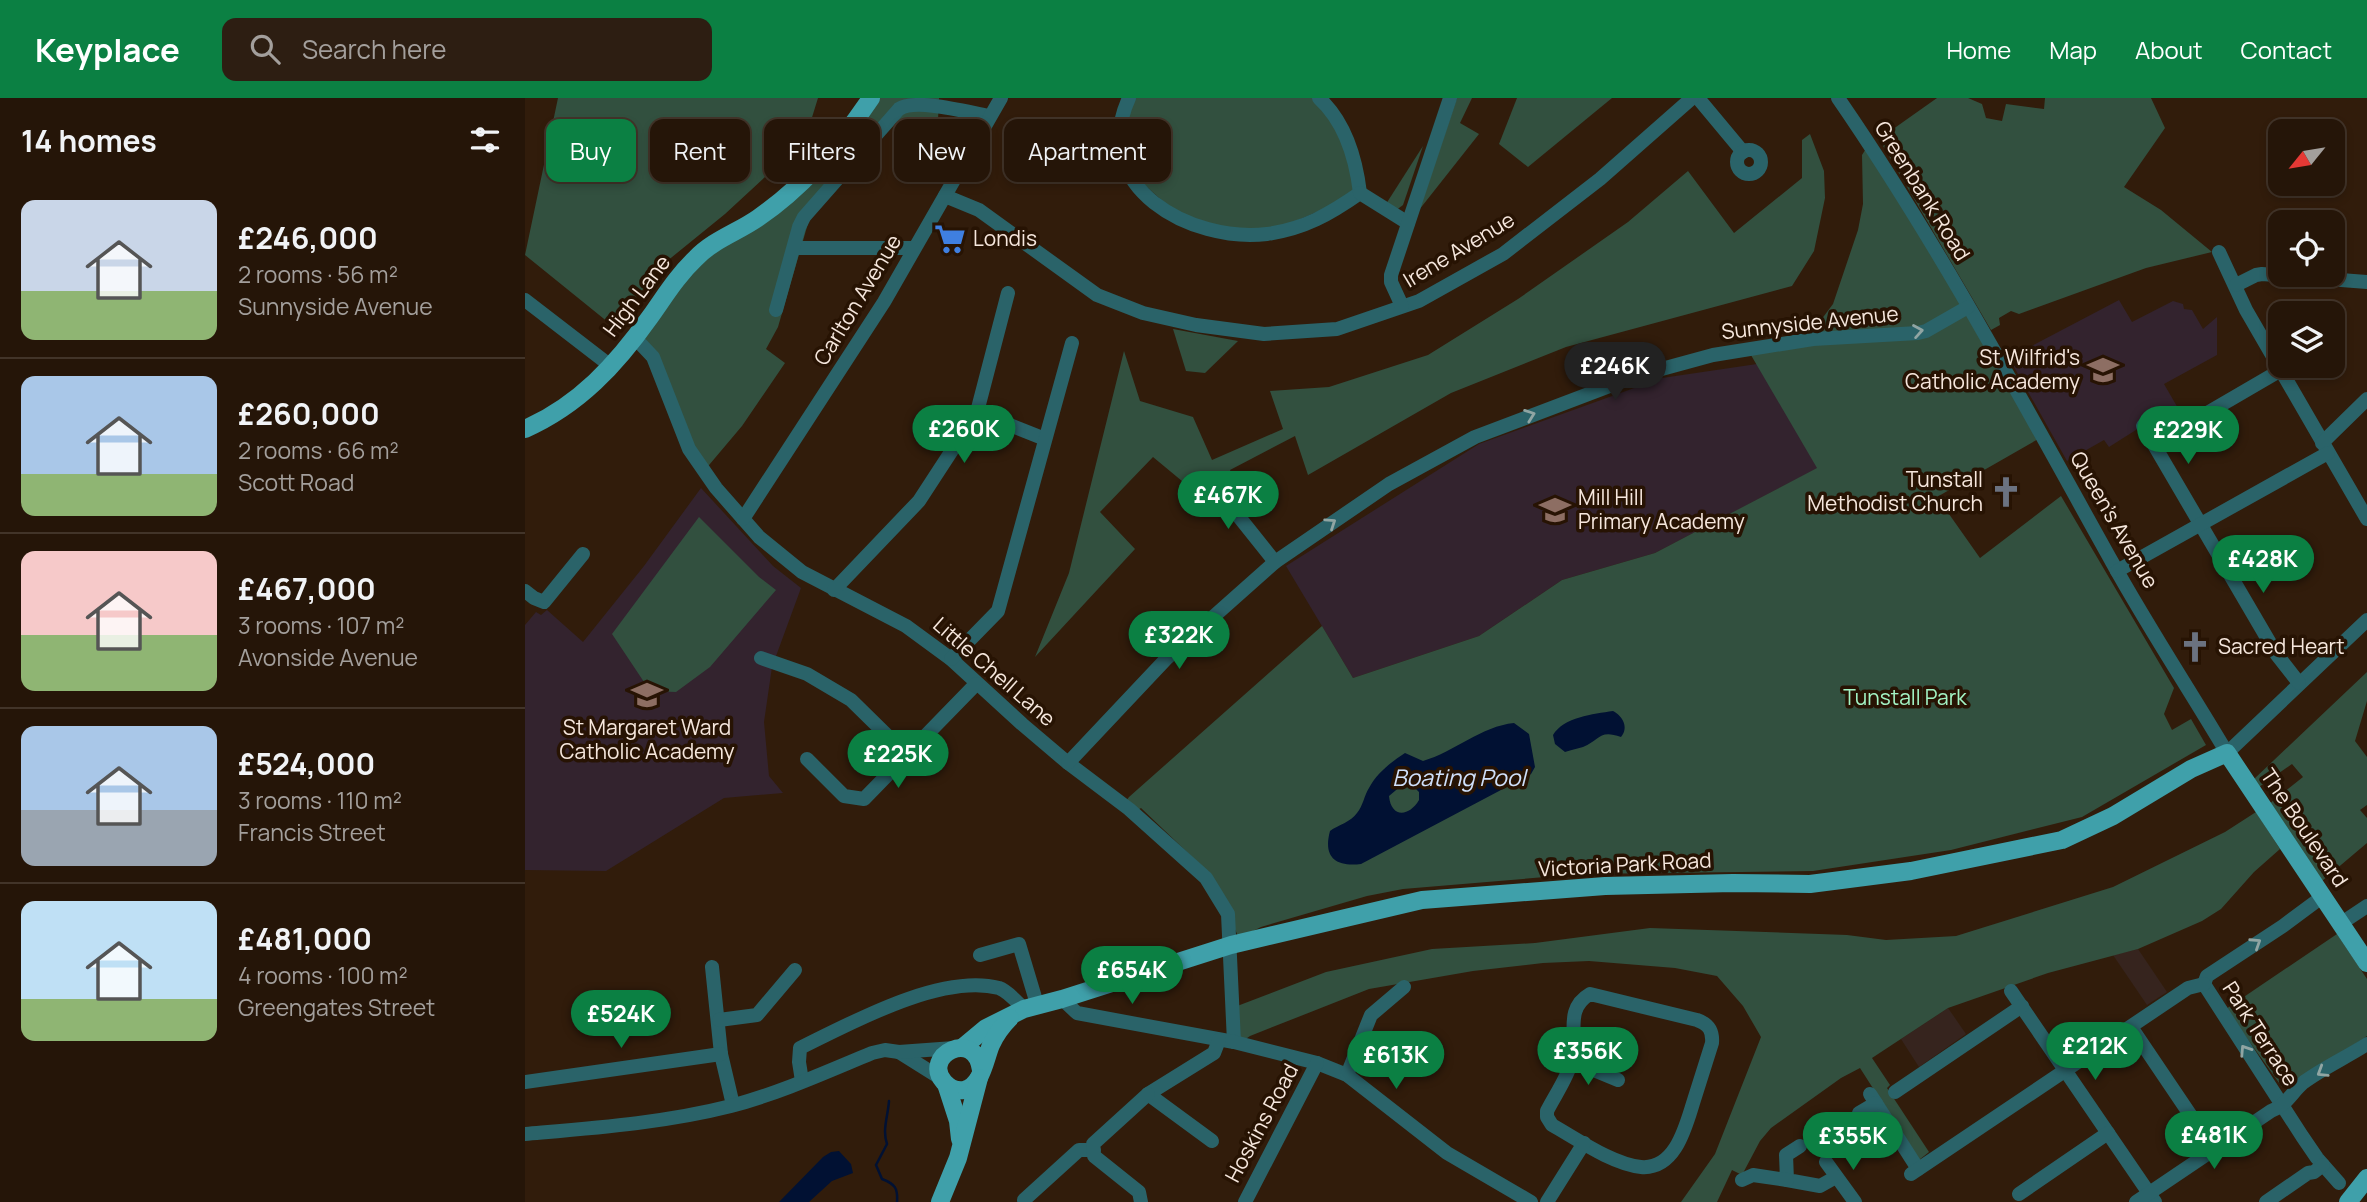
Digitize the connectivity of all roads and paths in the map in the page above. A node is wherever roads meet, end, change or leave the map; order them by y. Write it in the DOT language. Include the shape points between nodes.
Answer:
graph roads {
  1 [pos="871,98"];
  2 [pos="1000,98"];
  3 [pos="1129,98"];
  4 [pos="1319,98"];
  5 [pos="1450,98"];
  6 [pos="1692,98"];
  7 [pos="1698,98"];
  8 [pos="1838,98"];
  9 [pos="989,116"];
  10 [pos="1743,152"];
  11 [pos="1360,193"];
  12 [pos="945,196"];
  13 [pos="1408,223"];
  14 [pos="794,248"];
  15 [pos="914,248"];
  16 [pos="2219,252"];
  17 [pos="2367,282"];
  18 [pos="2236,285"];
  19 [pos="1008,293"];
  20 [pos="525,300"];
  21 [pos="1402,306"];
  22 [pos="1968,307"];
  23 [pos="776,310"];
  24 [pos="635,338"];
  25 [pos="1072,343"];
  26 [pos="2268,348"];
  27 [pos="612,367"];
  28 [pos="2268,378"];
  29 [pos="2286,378"];
  30 [pos="2367,400"];
  31 [pos="977,412"];
  32 [pos="2143,426"];
  33 [pos="525,429"];
  34 [pos="1045,439"];
  35 [pos="2154,444"];
  36 [pos="2325,448"];
  37 [pos="1208,478"];
  38 [pos="2367,518"];
  39 [pos="743,519"];
  40 [pos="2203,525"];
  41 [pos="583,554"];
  42 [pos="1275,562"];
  43 [pos="2117,571"];
  44 [pos="834,590"];
  45 [pos="525,591"];
  46 [pos="2367,620"];
  47 [pos="761,658"];
  48 [pos="951,659"];
  49 [pos="2299,683"];
  50 [pos="976,684"];
  51 [pos="2227,753"];
  52 [pos="907,755"];
  53 [pos="807,759"];
  54 [pos="1067,763"];
  55 [pos="2322,897"];
  56 [pos="2367,906"];
  57 [pos="2340,923"];
  58 [pos="1231,945"];
  59 [pos="980,956"];
  60 [pos="2367,963"];
  61 [pos="712,967"];
  62 [pos="795,970"];
  63 [pos="2204,984"];
  64 [pos="1404,988"];
  65 [pos="2011,991"];
  66 [pos="1062,999"];
  67 [pos="2022,1006"];
  68 [pos="1025,1008"];
  69 [pos="719,1020"];
  70 [pos="2131,1027"];
  71 [pos="1219,1040"];
  72 [pos="1234,1042"];
  73 [pos="2367,1044"];
  74 [pos="958,1048"];
  75 [pos="899,1052"];
  76 [pos="721,1054"];
  77 [pos="1572,1061"];
  78 [pos="1317,1063"];
  79 [pos="2065,1070"];
  80 [pos="980,1074"];
  81 [pos="1347,1075"];
  82 [pos="1618,1080"];
  83 [pos="802,1081"];
  84 [pos="525,1082"];
  85 [pos="944,1082"];
  86 [pos="1895,1092"];
  87 [pos="1147,1094"];
  88 [pos="733,1105"];
  89 [pos="2277,1109"];
  90 [pos="1859,1113"];
  91 [pos="525,1133"];
  92 [pos="2108,1133"];
  93 [pos="1212,1141"];
  94 [pos="1584,1143"];
  95 [pos="961,1146"];
  96 [pos="1800,1146"];
  97 [pos="1904,1147"];
  98 [pos="1094,1150"];
  99 [pos="2214,1150"];
  100 [pos="1891,1156"];
  101 [pos="1826,1162"];
  102 [pos="2318,1168"];
  103 [pos="1836,1177"];
  104 [pos="2367,1178"];
  105 [pos="1742,1180"];
  106 [pos="1787,1180"];
  107 [pos="2339,1183"];
  108 [pos="2019,1194"];
  109 [pos="2367,1197"];
  110 [pos="2146,1199"];
  111 [pos="1024,1200"];
  112 [pos="940,1202"];
  113 [pos="1140,1202"];
  114 [pos="1245,1202"];
  115 [pos="1531,1202"];
  116 [pos="1547,1202"];
  117 [pos="1855,1202"];
  118 [pos="2266,1202"];
  119 [pos="2348,1202"];
  120 [pos="2366,1202"];
  1 -- 24 [label="main road, High Lane" via="836,145 787,196 699,255 676,278"];
  2 -- 9 [label="street, Carlton Avenue"];
  3 -- 11 [label="street" via="1121,140 1128,170 1146,198 1170,215 1226,233 1266,234 1309,224"];
  4 -- 11 [label="street" via="1347,140"];
  5 -- 13 [label="street"];
  6 -- 21 [label="street, Irene Avenue" via="1600,179 1503,254"];
  7 -- 10 [label="street"];
  8 -- 22 [label="street, Greenbank Road"];
  9 -- 12 [label="street, Carlton Avenue"];
  9 -- 14 [label="street" via="922,104 899,109 804,217"];
  11 -- 13 [label="street"];
  12 -- 15 [label="street, Carlton Avenue"];
  12 -- 21 [label="street, Irene Avenue" via="979,210 1097,295 1143,313 1264,334 1337,329"];
  13 -- 21 [label="street" via="1391,275"];
  14 -- 15 [label="street"];
  14 -- 23 [label="street"];
  15 -- 39 [label="street, Carlton Avenue"];
  16 -- 18 [label="street"];
  17 -- 18 [label="street" via="2262,274"];
  18 -- 26 [label="street"];
  19 -- 31 [label="street"];
  20 -- 27 [label="street"];
  42 -- 22 [label="street, Sunnyside Avenue, one-way" via="1389,484 1475,437 1610,385 1713,355 1813,340 1918,333"];
  22 -- 43 [label="street, Queen's Avenue"];
  24 -- 27 [label="main road, High Lane"];
  24 -- 39 [label="street, Little Chell Lane" via="653,356 689,449"];
  25 -- 34 [label="street"];
  27 -- 33 [label="main road, High Lane" via="574,402"];
  28 -- 35 [label="street"];
  29 -- 36 [label="street"];
  30 -- 36 [label="street"];
  31 -- 34 [label="street"];
  31 -- 44 [label="street" via="919,501"];
  32 -- 35 [label="street"];
  34 -- 48 [label="street" via="998,611"];
  35 -- 40 [label="street"];
  36 -- 38 [label="street"];
  36 -- 40 [label="street"];
  37 -- 42 [label="street"];
  39 -- 44 [label="street, Little Chell Lane" via="802,572"];
  40 -- 43 [label="street"];
  40 -- 49 [label="street" via="2277,655"];
  41 -- 45 [label="street" via="544,602"];
  42 -- 54 [label="street, Sunnyside Avenue" via="1167,658"];
  43 -- 51 [label="street, Queen's Avenue"];
  44 -- 48 [label="street, Little Chell Lane" via="906,626"];
  46 -- 49 [label="street"];
  47 -- 52 [label="street" via="807,674 851,700"];
  48 -- 50 [label="street, Little Chell Lane"];
  49 -- 51 [label="street"];
  50 -- 52 [label="street"];
  50 -- 54 [label="street, Little Chell Lane"];
  51 -- 55 [label="main road, The Boulevard"];
  51 -- 58 [label="main road, Victoria Park Road" via="2061,840 1911,872 1810,884 1605,886 1422,900"];
  52 -- 53 [label="street" via="864,799 845,796"];
  54 -- 58 [label="street, Little Chell Lane" via="1129,809 1206,878 1228,914"];
  55 -- 57 [label="main road, The Boulevard"];
  63 -- 55 [label="street, one-way" via="2207,976"];
  56 -- 57 [label="street"];
  57 -- 60 [label="main road, The Boulevard"];
  58 -- 66 [label="main road, Victoria Park Road"];
  58 -- 72 [label="street, Little Chell Lane"];
  59 -- 68 [label="street" via="1019,944"];
  61 -- 69 [label="street"];
  62 -- 69 [label="street" via="757,1015"];
  63 -- 70 [label="street" via="2188,988"];
  89 -- 63 [label="street, Park Terrace, one-way"];
  64 -- 81 [label="street" via="1371,1015"];
  65 -- 67 [label="street"];
  66 -- 68 [label="main road, Victoria Park Road"];
  66 -- 71 [label="street" via="1077,1013"];
  67 -- 79 [label="street"];
  67 -- 86 [label="street"];
  68 -- 74 [label="main road, Victoria Park Road"];
  68 -- 80 [label="main road" via="999,1031"];
  68 -- 83 [label="street" via="1002,989 986,986 919,995 800,1048"];
  69 -- 76 [label="street"];
  70 -- 79 [label="street"];
  70 -- 99 [label="street"];
  71 -- 72 [label="street"];
  71 -- 87 [label="street" via="1214,1053"];
  72 -- 78 [label="street"];
  73 -- 89 [label="street, one-way" via="2305,1082"];
  74 -- 75 [label="street"];
  74 -- 80 [label="main road" via="975,1054"];
  74 -- 85 [label="main road" via="940,1060"];
  75 -- 83 [label="street" via="872,1053"];
  75 -- 85 [label="street"];
  76 -- 84 [label="street"];
  76 -- 88 [label="street"];
  77 -- 82 [label="street"];
  77 -- 94 [label="street" via="1547,1111 1552,1125"];
  77 -- 94 [label="street" via="1574,1008 1590,994 1705,1022 1713,1035 1686,1126 1663,1161 1641,1167 1619,1162"];
  78 -- 81 [label="street"];
  78 -- 114 [label="street, Hoskins Road"];
  79 -- 92 [label="street"];
  79 -- 97 [label="street" via="1914,1172"];
  80 -- 85 [label="main road" via="964,1090"];
  80 -- 95 [label="main road"];
  81 -- 115 [label="street" via="1447,1153"];
  83 -- 88 [label="street"];
  85 -- 95 [label="main road" via="958,1121"];
  87 -- 93 [label="street"];
  87 -- 98 [label="street" via="1093,1144"];
  88 -- 91 [label="street" via="617,1127"];
  89 -- 99 [label="street"];
  89 -- 102 [label="street, Park Terrace"];
  90 -- 97 [label="street" via="1873,1098"];
  92 -- 108 [label="street"];
  92 -- 110 [label="street"];
  94 -- 116 [label="street"];
  95 -- 112 [label="main road"];
  96 -- 106 [label="street" via="1786,1155"];
  97 -- 100 [label="street"];
  98 -- 111 [label="street" via="1079,1150"];
  98 -- 113 [label="street" via="1094,1156 1139,1192"];
  99 -- 110 [label="street"];
  101 -- 103 [label="street"];
  102 -- 107 [label="street, Park Terrace"];
  102 -- 118 [label="street"];
  103 -- 106 [label="street" via="1820,1186"];
  103 -- 117 [label="street"];
  104 -- 119 [label="main road"];
  105 -- 106 [label="street" via="1753,1175"];
  109 -- 120 [label="main road"];
}
